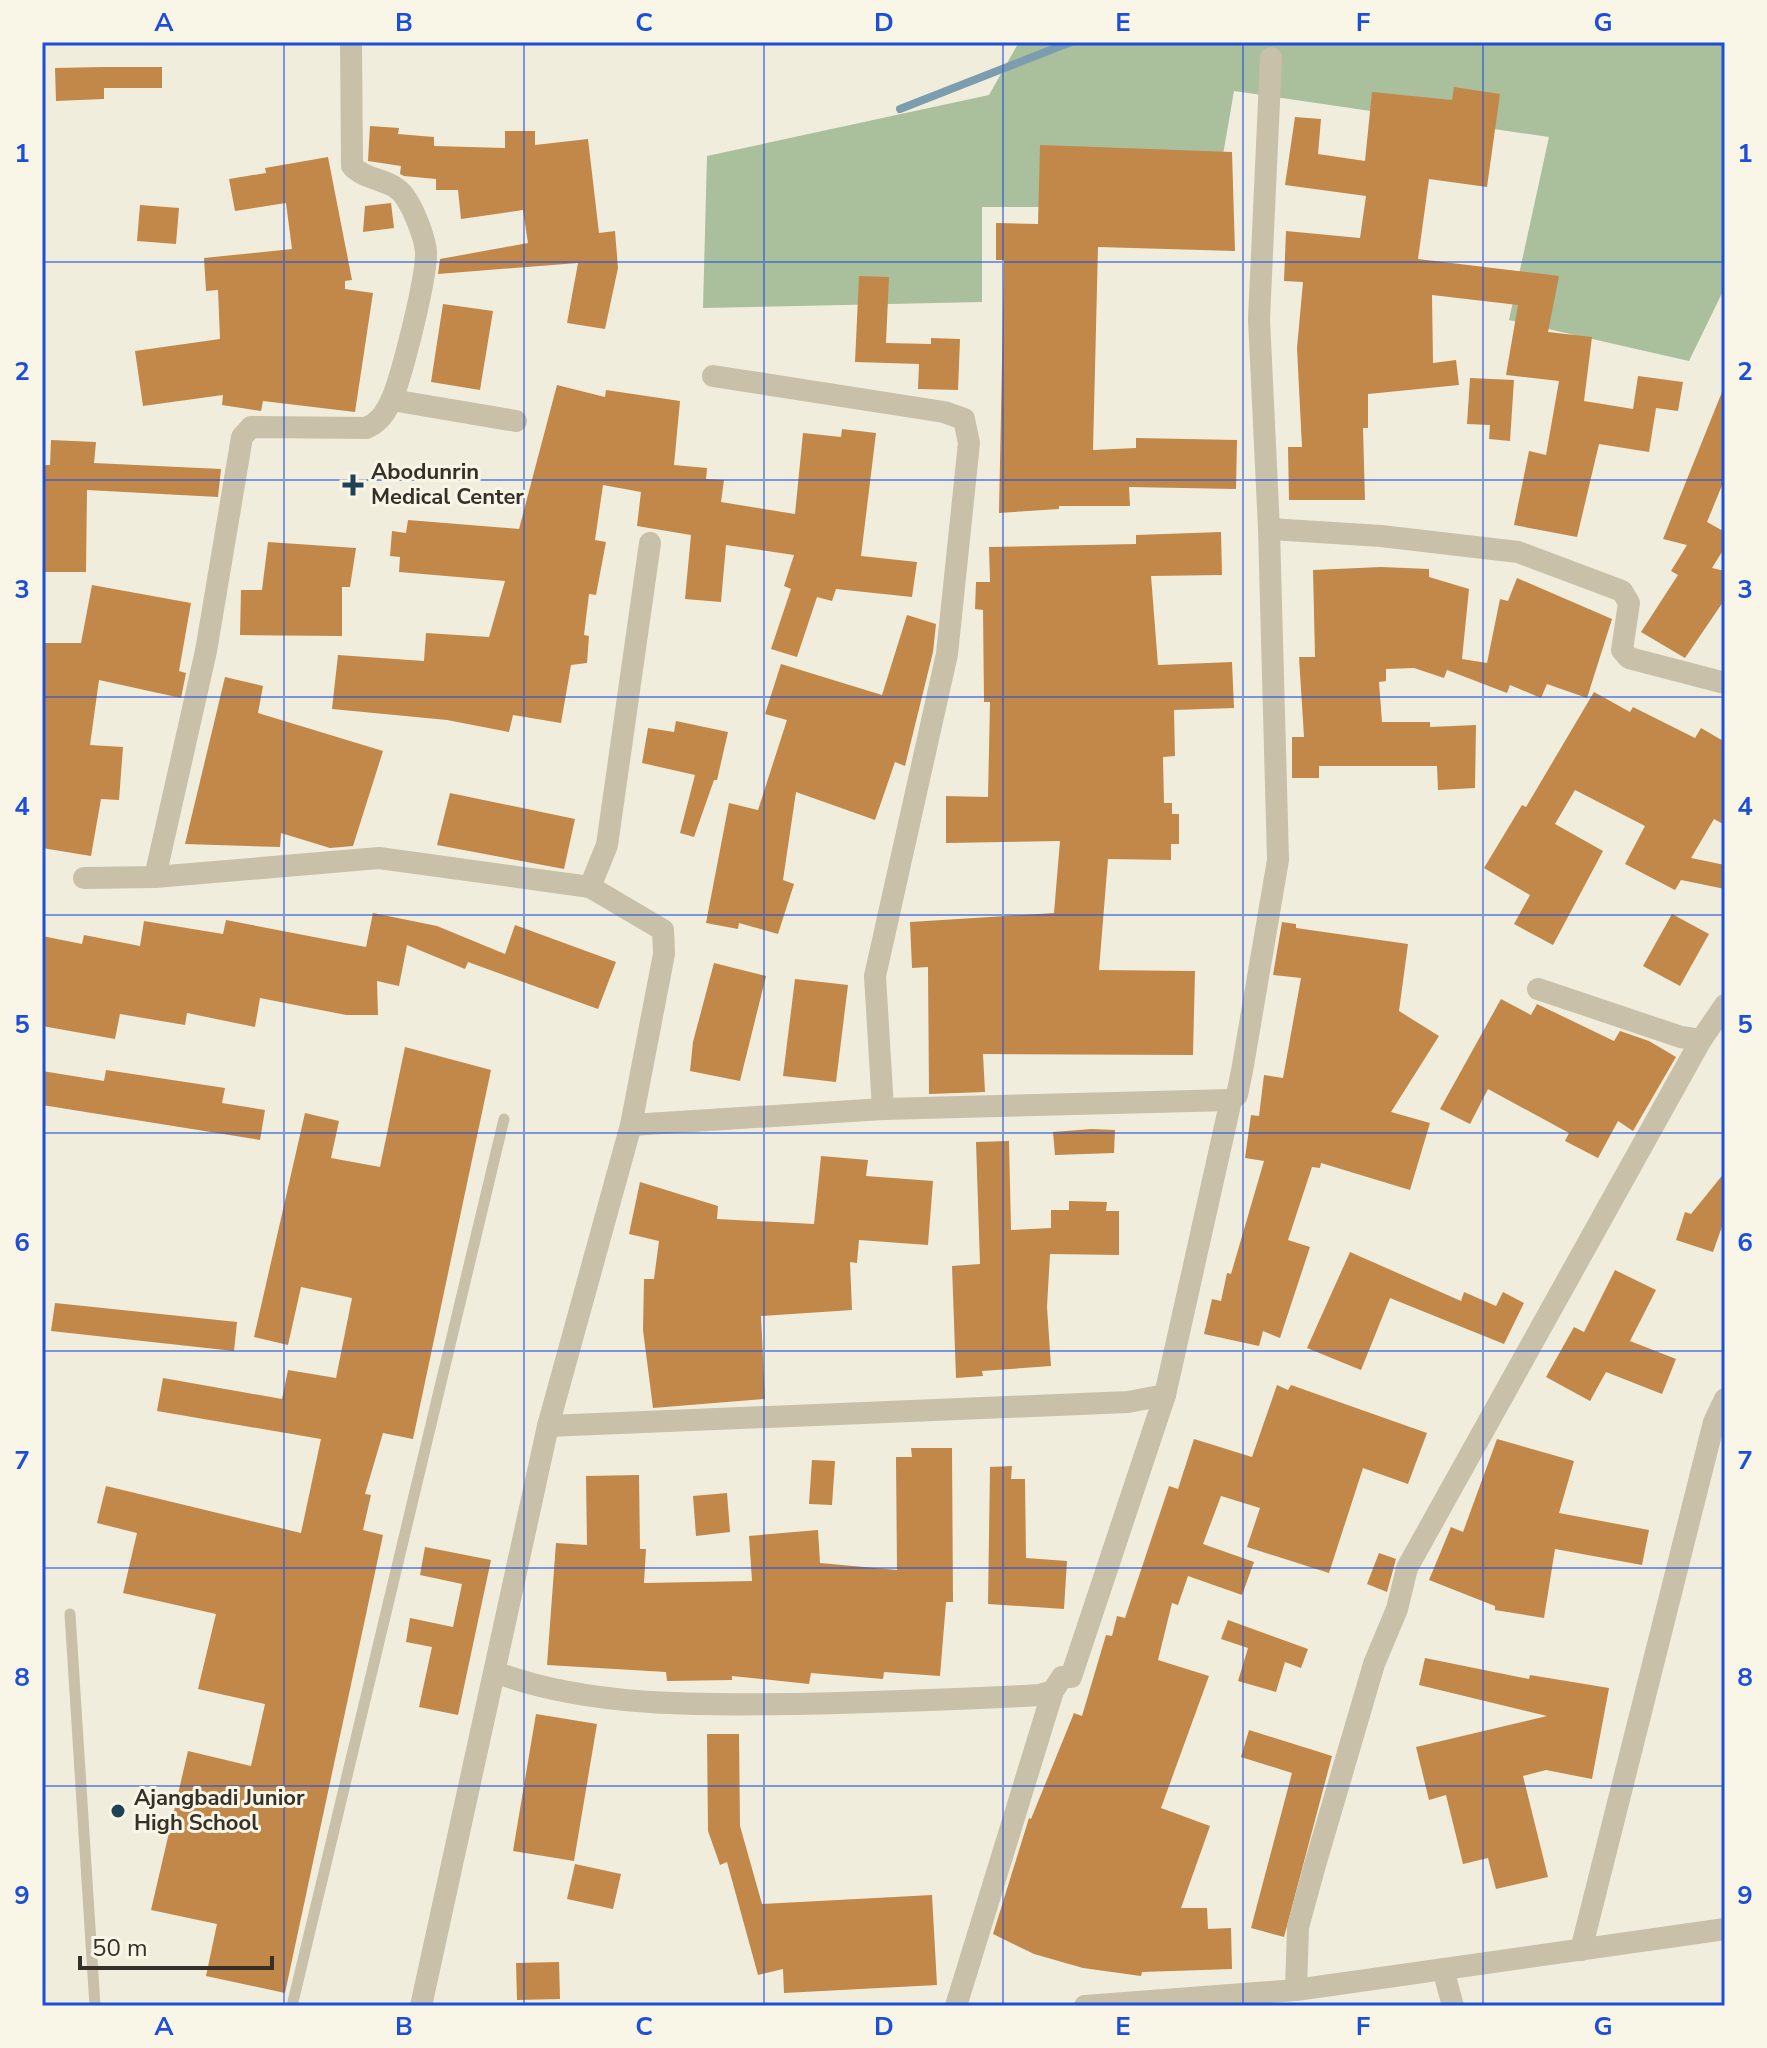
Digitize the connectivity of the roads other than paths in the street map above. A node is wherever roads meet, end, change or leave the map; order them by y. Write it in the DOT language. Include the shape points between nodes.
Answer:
graph roads {
  1 [pos="351,42"];
  2 [pos="1271,58"];
  3 [pos="713,376"];
  4 [pos="392,400"];
  5 [pos="516,421"];
  6 [pos="1269,529"];
  7 [pos="650,543"];
  8 [pos="1725,683"];
  9 [pos="155,877"];
  10 [pos="84,878"];
  11 [pos="590,887"];
  12 [pos="1538,989"];
  13 [pos="1725,1005"];
  14 [pos="1701,1040"];
  15 [pos="1231,1100"];
  16 [pos="883,1109"];
  17 [pos="504,1119"];
  18 [pos="631,1125"];
  19 [pos="1165,1395"];
  20 [pos="1725,1399"];
  21 [pos="548,1426"];
  22 [pos="70,1614"];
  23 [pos="495,1672"];
  24 [pos="1053,1691"];
  25 [pos="1725,1929"];
  26 [pos="1581,1950"];
  27 [pos="1443,1969"];
  28 [pos="1296,1990"];
  29 [pos="1194,2002"];
  30 [pos="95,2006"];
  31 [pos="292,2006"];
  32 [pos="421,2006"];
  33 [pos="956,2006"];
  34 [pos="1085,2006"];
  35 [pos="1453,2006"];
  1 -- 4 [label="street" via="352,166 388,180 407,198 426,250"];
  2 -- 6 [label="street" via="1259,319"];
  3 -- 16 [label="street" via="964,419 969,443 947,654 875,976"];
  4 -- 5 [label="street"];
  4 -- 9 [label="street" via="377,423 366,428 251,427 242,437 206,651"];
  6 -- 8 [label="street" via="1518,552 1622,591 1629,603 1622,650 1629,658"];
  6 -- 15 [label="street" via="1278,860 1242,1071"];
  7 -- 11 [label="street" via="607,845"];
  9 -- 10 [label="street"];
  9 -- 11 [label="street" via="379,858"];
  11 -- 18 [label="street" via="663,930 664,954"];
  12 -- 14 [label="street"];
  13 -- 14 [label="street"];
  14 -- 28 [label="street" via="1407,1568 1298,1927"];
  15 -- 16 [label="street"];
  15 -- 19 [label="street"];
  16 -- 18 [label="street"];
  17 -- 31 [label="lane"];
  18 -- 21 [label="street"];
  19 -- 21 [label="street" via="1128,1402"];
  19 -- 24 [label="street" via="1071,1677 1062,1677"];
  20 -- 26 [label="street" via="1714,1422"];
  21 -- 23 [label="street"];
  22 -- 30 [label="lane"];
  23 -- 24 [label="street" via="549,1687 678,1705 899,1702"];
  23 -- 32 [label="street"];
  24 -- 33 [label="street"];
  25 -- 26 [label="street"];
  26 -- 27 [label="street"];
  27 -- 28 [label="street"];
  27 -- 35 [label="street"];
  28 -- 29 [label="street"];
  29 -- 34 [label="street"];
}
